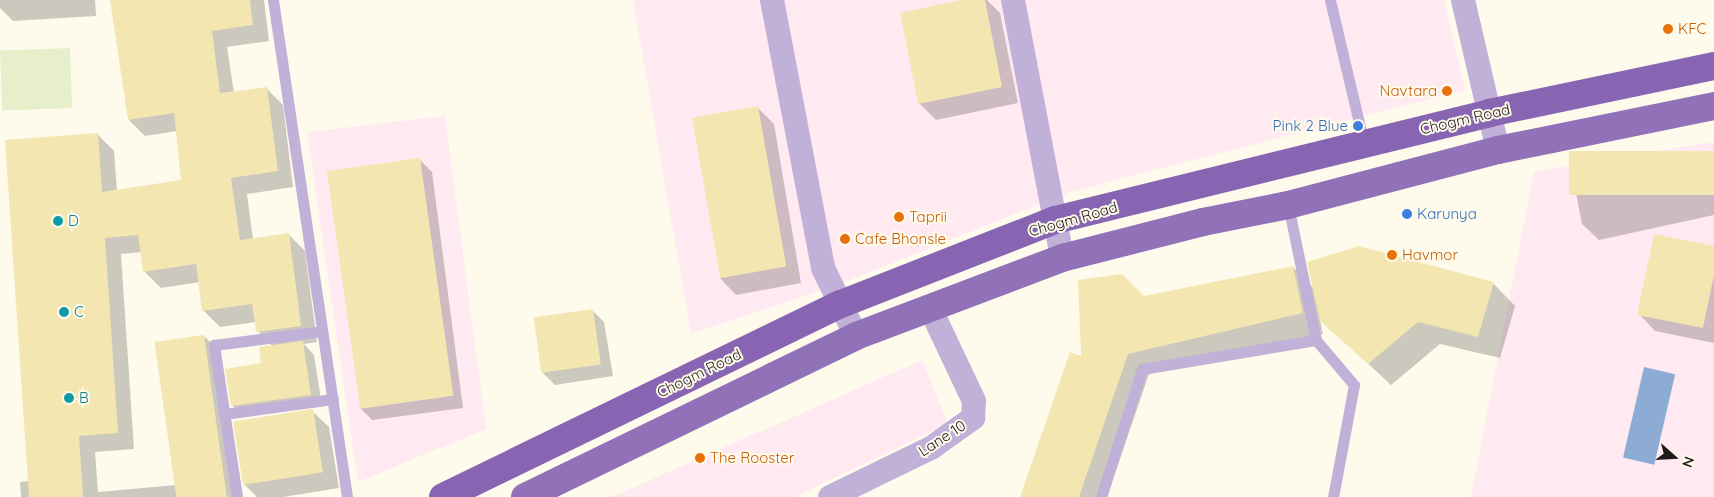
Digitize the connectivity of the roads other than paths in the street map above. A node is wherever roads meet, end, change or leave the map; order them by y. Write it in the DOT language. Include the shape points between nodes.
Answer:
graph roads {
  1 [pos="273,0"];
  2 [pos="772,0"];
  3 [pos="1013,0"];
  4 [pos="1330,0"];
  5 [pos="1463,0"];
  6 [pos="1714,66"];
  7 [pos="1714,106"];
  8 [pos="1489,113"];
  9 [pos="1364,144"];
  10 [pos="1498,150"];
  11 [pos="1288,205"];
  12 [pos="1055,220"];
  13 [pos="1062,258"];
  14 [pos="841,304"];
  15 [pos="930,308"];
  16 [pos="322,331"];
  17 [pos="856,336"];
  18 [pos="1316,340"];
  19 [pos="333,399"];
  20 [pos="224,414"];
  21 [pos="237,497"];
  22 [pos="347,497"];
  23 [pos="443,497"];
  24 [pos="525,497"];
  25 [pos="830,497"];
  26 [pos="1101,497"];
  27 [pos="1333,497"];
  1 -- 16 [label="lane"];
  2 -- 14 [label="street" via="823,268"];
  3 -- 12 [label="street"];
  4 -- 9 [label="lane"];
  5 -- 8 [label="street"];
  6 -- 8 [label="highway, Chogm Road"];
  7 -- 10 [label="main road"];
  8 -- 9 [label="highway, Chogm Road"];
  8 -- 10 [label="street"];
  9 -- 12 [label="highway, Chogm Road"];
  10 -- 11 [label="main road"];
  11 -- 13 [label="main road" via="1204,222"];
  11 -- 18 [label="lane"];
  12 -- 13 [label="street"];
  12 -- 14 [label="highway, Chogm Road"];
  13 -- 15 [label="main road"];
  14 -- 17 [label="street"];
  14 -- 23 [label="highway, Chogm Road"];
  15 -- 17 [label="main road"];
  15 -- 25 [label="street, Lane 10" via="974,401 973,418 931,448"];
  16 -- 19 [label="lane"];
  16 -- 20 [label="lane" via="214,345"];
  17 -- 24 [label="main road"];
  18 -- 26 [label="lane" via="1142,369"];
  18 -- 27 [label="lane" via="1354,385"];
  19 -- 20 [label="lane"];
  19 -- 22 [label="lane"];
  20 -- 21 [label="lane"];
}
